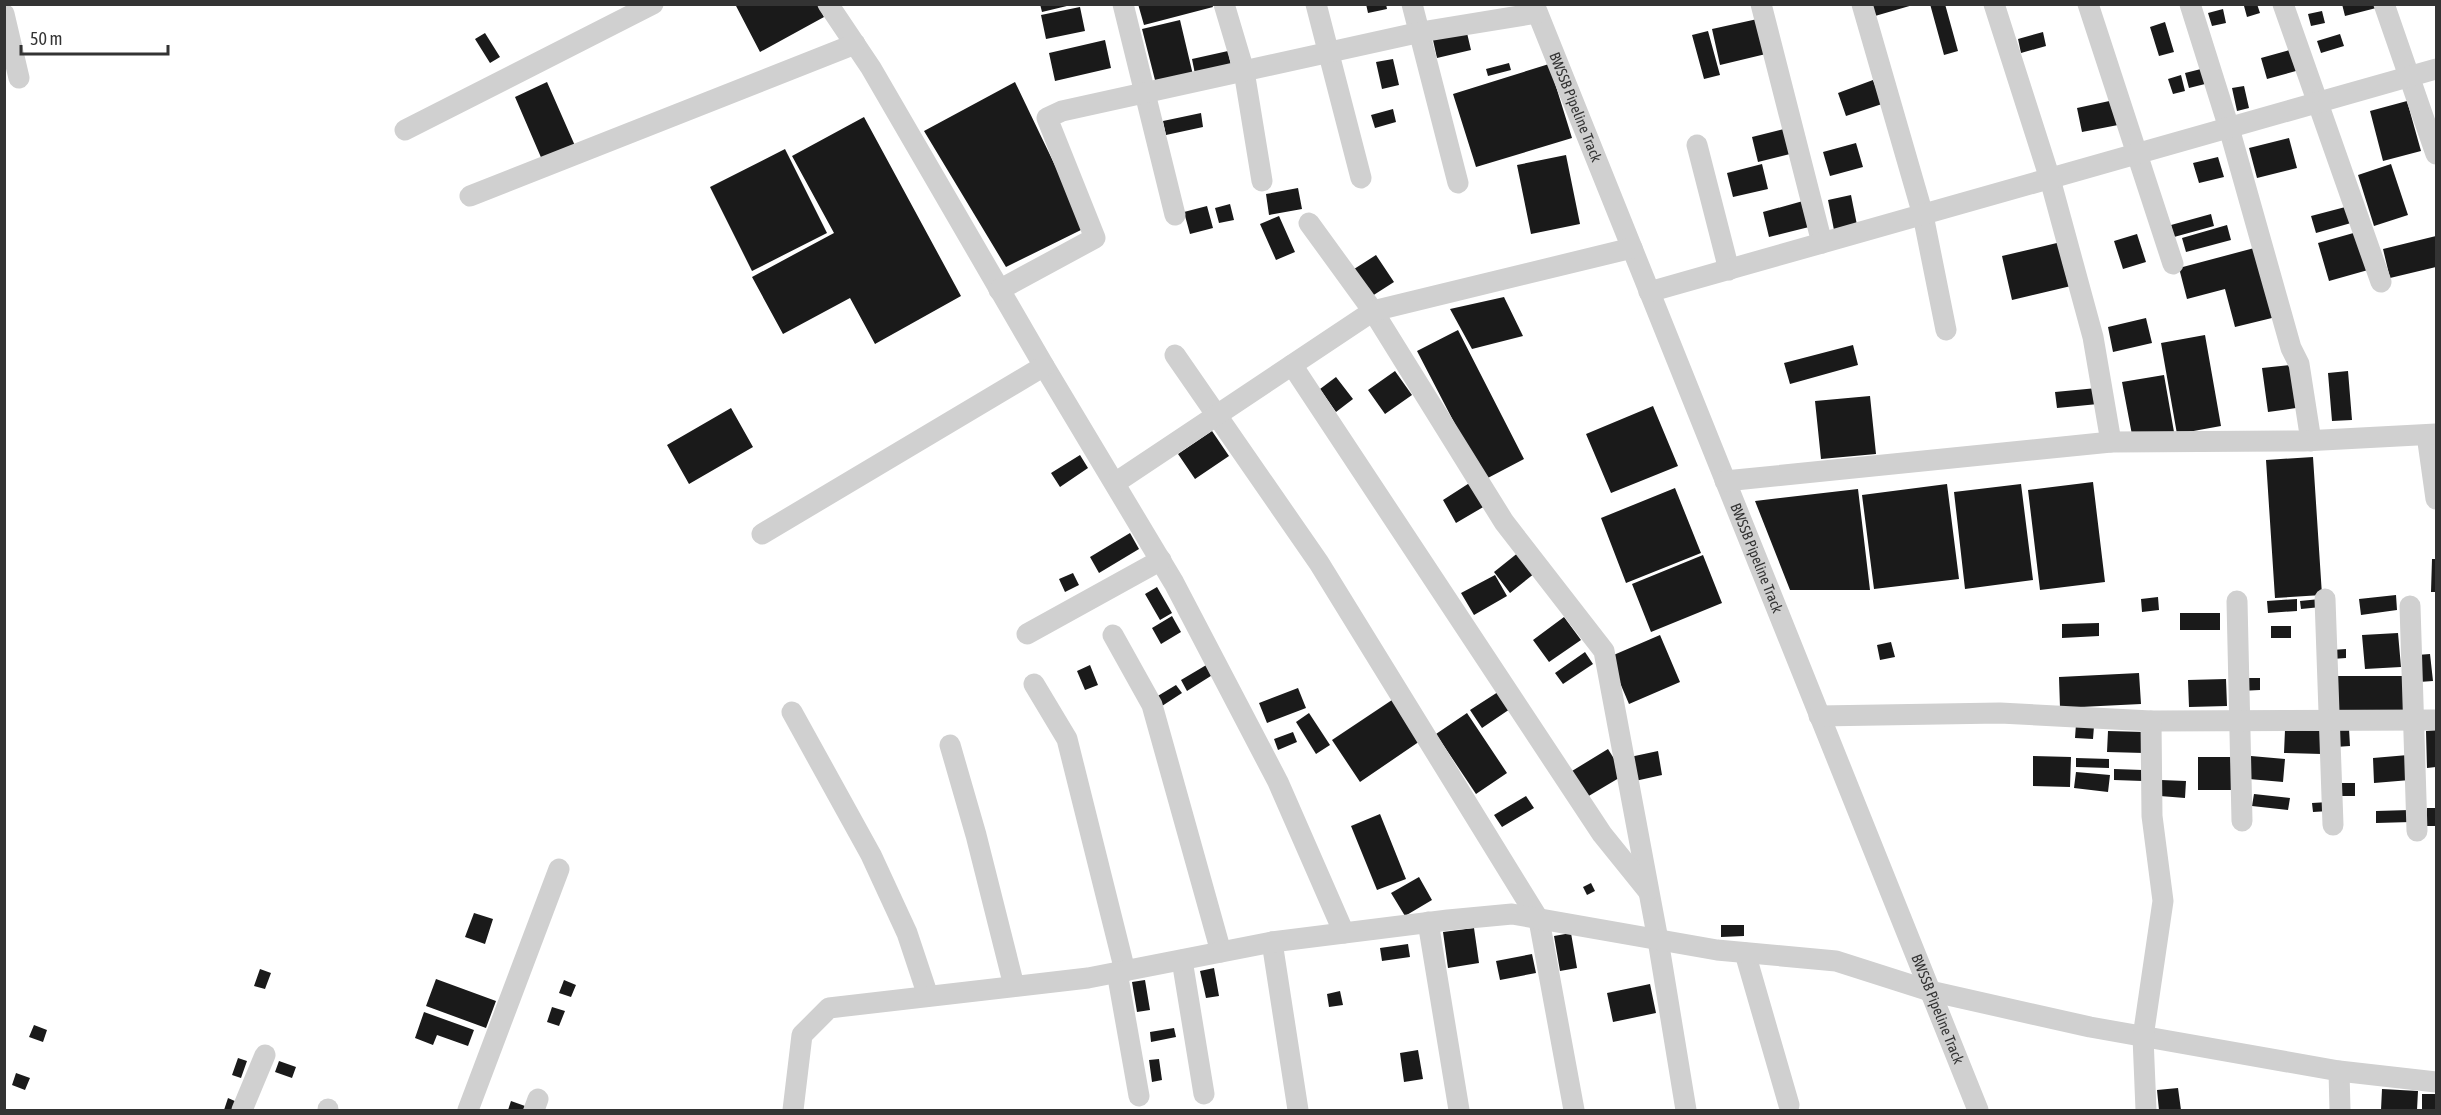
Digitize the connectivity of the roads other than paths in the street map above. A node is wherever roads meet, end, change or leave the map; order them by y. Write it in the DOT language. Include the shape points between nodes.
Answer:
graph roads {
  1 [pos="653,4"];
  2 [pos="828,4"];
  3 [pos="1123,4"];
  4 [pos="1224,4"];
  5 [pos="1316,4"];
  6 [pos="1412,4"];
  7 [pos="1761,4"];
  8 [pos="1862,4"];
  9 [pos="1994,4"];
  10 [pos="2088,4"];
  11 [pos="2190,4"];
  12 [pos="2283,4"];
  13 [pos="2384,4"];
  14 [pos="1535,9"];
  15 [pos="4,14"];
  16 [pos="1421,32"];
  17 [pos="855,44"];
  18 [pos="1328,52"];
  19 [pos="2436,69"];
  20 [pos="1244,71"];
  21 [pos="2410,77"];
  22 [pos="19,78"];
  23 [pos="1144,93"];
  24 [pos="2318,103"];
  25 [pos="2229,128"];
  26 [pos="405,130"];
  27 [pos="1696,145"];
  28 [pos="2139,154"];
  29 [pos="2436,154"];
  30 [pos="1361,178"];
  31 [pos="2049,179"];
  32 [pos="1262,181"];
  33 [pos="1458,183"];
  34 [pos="470,196"];
  35 [pos="1923,214"];
  36 [pos="1175,215"];
  37 [pos="1309,223"];
  38 [pos="1822,243"];
  39 [pos="1632,248"];
  40 [pos="2173,264"];
  41 [pos="1729,270"];
  42 [pos="2381,282"];
  43 [pos="999,290"];
  44 [pos="1649,292"];
  45 [pos="1373,311"];
  46 [pos="1946,330"];
  47 [pos="1175,355"];
  48 [pos="1292,365"];
  49 [pos="1044,366"];
  50 [pos="1217,416"];
  51 [pos="2432,434"];
  52 [pos="2312,441"];
  53 [pos="2111,442"];
  54 [pos="1725,482"];
  55 [pos="1115,483"];
  56 [pos="2436,499"];
  57 [pos="762,534"];
  58 [pos="1161,560"];
  59 [pos="2325,599"];
  60 [pos="2236,601"];
  61 [pos="2410,606"];
  62 [pos="1027,634"];
  63 [pos="1113,635"];
  64 [pos="1034,684"];
  65 [pos="792,712"];
  66 [pos="1819,716"];
  67 [pos="2415,720"];
  68 [pos="2436,720"];
  69 [pos="2151,721"];
  70 [pos="2330,721"];
  71 [pos="2239,722"];
  72 [pos="950,745"];
  73 [pos="2242,821"];
  74 [pos="2332,825"];
  75 [pos="2417,831"];
  76 [pos="559,869"];
  77 [pos="1649,893"];
  78 [pos="1539,920"];
  79 [pos="1428,922"];
  80 [pos="1344,933"];
  81 [pos="1658,940"];
  82 [pos="1272,942"];
  83 [pos="1221,952"];
  84 [pos="1745,952"];
  85 [pos="1182,960"];
  86 [pos="1121,971"];
  87 [pos="1014,986"];
  88 [pos="1930,991"];
  89 [pos="928,996"];
  90 [pos="2143,1036"];
  91 [pos="265,1054"];
  92 [pos="2339,1071"];
  93 [pos="2436,1082"];
  94 [pos="1204,1094"];
  95 [pos="1139,1096"];
  96 [pos="1789,1106"];
  97 [pos="242,1110"];
  98 [pos="468,1110"];
  99 [pos="792,1110"];
  100 [pos="1298,1110"];
  101 [pos="1459,1110"];
  102 [pos="1574,1110"];
  103 [pos="1686,1110"];
  104 [pos="1978,1110"];
  105 [pos="2146,1110"];
  106 [pos="2340,1110"];
  1 -- 26 [label="street"];
  2 -- 17 [label="street"];
  3 -- 23 [label="street"];
  4 -- 20 [label="street"];
  5 -- 18 [label="street"];
  6 -- 16 [label="street"];
  7 -- 38 [label="street"];
  8 -- 35 [label="street"];
  9 -- 31 [label="street"];
  10 -- 28 [label="street"];
  11 -- 25 [label="street"];
  12 -- 24 [label="street"];
  13 -- 21 [label="street"];
  14 -- 16 [label="street"];
  14 -- 39 [label="street, BWSSB Pipeline Track"];
  15 -- 22 [label="street"];
  16 -- 18 [label="street"];
  16 -- 33 [label="street"];
  17 -- 34 [label="street"];
  17 -- 43 [label="street"];
  18 -- 20 [label="street"];
  18 -- 30 [label="street"];
  19 -- 21 [label="street"];
  20 -- 23 [label="street"];
  20 -- 32 [label="street"];
  21 -- 24 [label="street"];
  21 -- 29 [label="street"];
  23 -- 36 [label="street"];
  23 -- 43 [label="street" via="1062,111 1047,118 1095,238"];
  24 -- 25 [label="street"];
  24 -- 42 [label="street"];
  25 -- 28 [label="street"];
  25 -- 52 [label="street" via="2291,348 2300,364"];
  27 -- 41 [label="street"];
  28 -- 31 [label="street"];
  28 -- 40 [label="street"];
  31 -- 35 [label="street"];
  31 -- 53 [label="street" via="2093,337"];
  35 -- 38 [label="street"];
  35 -- 46 [label="street"];
  37 -- 45 [label="street"];
  38 -- 41 [label="street"];
  39 -- 44 [label="street, BWSSB Pipeline Track"];
  39 -- 45 [label="street"];
  41 -- 44 [label="street"];
  43 -- 49 [label="street"];
  44 -- 54 [label="street, BWSSB Pipeline Track"];
  45 -- 48 [label="street"];
  45 -- 77 [label="street" via="1503,522 1604,651"];
  47 -- 50 [label="street"];
  48 -- 50 [label="street"];
  48 -- 77 [label="street" via="1602,834"];
  49 -- 55 [label="street"];
  49 -- 57 [label="street"];
  50 -- 55 [label="street"];
  50 -- 78 [label="street" via="1319,563"];
  51 -- 52 [label="street"];
  51 -- 56 [label="street"];
  52 -- 53 [label="street"];
  53 -- 54 [label="street"];
  54 -- 66 [label="street, BWSSB Pipeline Track"];
  55 -- 58 [label="street"];
  58 -- 62 [label="street"];
  58 -- 80 [label="street" via="1278,782"];
  59 -- 70 [label="street"];
  60 -- 71 [label="street"];
  61 -- 67 [label="street"];
  63 -- 83 [label="street" via="1152,705"];
  64 -- 86 [label="street" via="1067,739"];
  65 -- 89 [label="street" via="871,855 907,933"];
  66 -- 69 [label="street" via="2000,713"];
  66 -- 88 [label="street, BWSSB Pipeline Track"];
  67 -- 68 [label="street"];
  67 -- 70 [label="street"];
  67 -- 75 [label="street"];
  69 -- 71 [label="street"];
  69 -- 90 [label="street" via="2152,816 2163,901"];
  70 -- 71 [label="street"];
  70 -- 74 [label="street"];
  71 -- 73 [label="street"];
  72 -- 87 [label="street"];
  76 -- 98 [label="street"];
  77 -- 81 [label="street"];
  78 -- 79 [label="street" via="1512,915"];
  78 -- 81 [label="street"];
  78 -- 102 [label="street"];
  79 -- 80 [label="street"];
  79 -- 101 [label="street"];
  80 -- 82 [label="street"];
  81 -- 84 [label="street"];
  81 -- 103 [label="street"];
  82 -- 83 [label="street"];
  82 -- 100 [label="street"];
  83 -- 85 [label="street"];
  84 -- 88 [label="street" via="1836,961"];
  84 -- 96 [label="street"];
  85 -- 86 [label="street"];
  85 -- 94 [label="street"];
  86 -- 87 [label="street"];
  86 -- 95 [label="street"];
  87 -- 89 [label="street"];
  88 -- 90 [label="street"];
  88 -- 104 [label="street, BWSSB Pipeline Track"];
  89 -- 99 [label="street" via="829,1008 802,1035"];
  90 -- 92 [label="street"];
  90 -- 105 [label="street"];
  91 -- 97 [label="street"];
  92 -- 93 [label="street"];
  92 -- 106 [label="street"];
}
